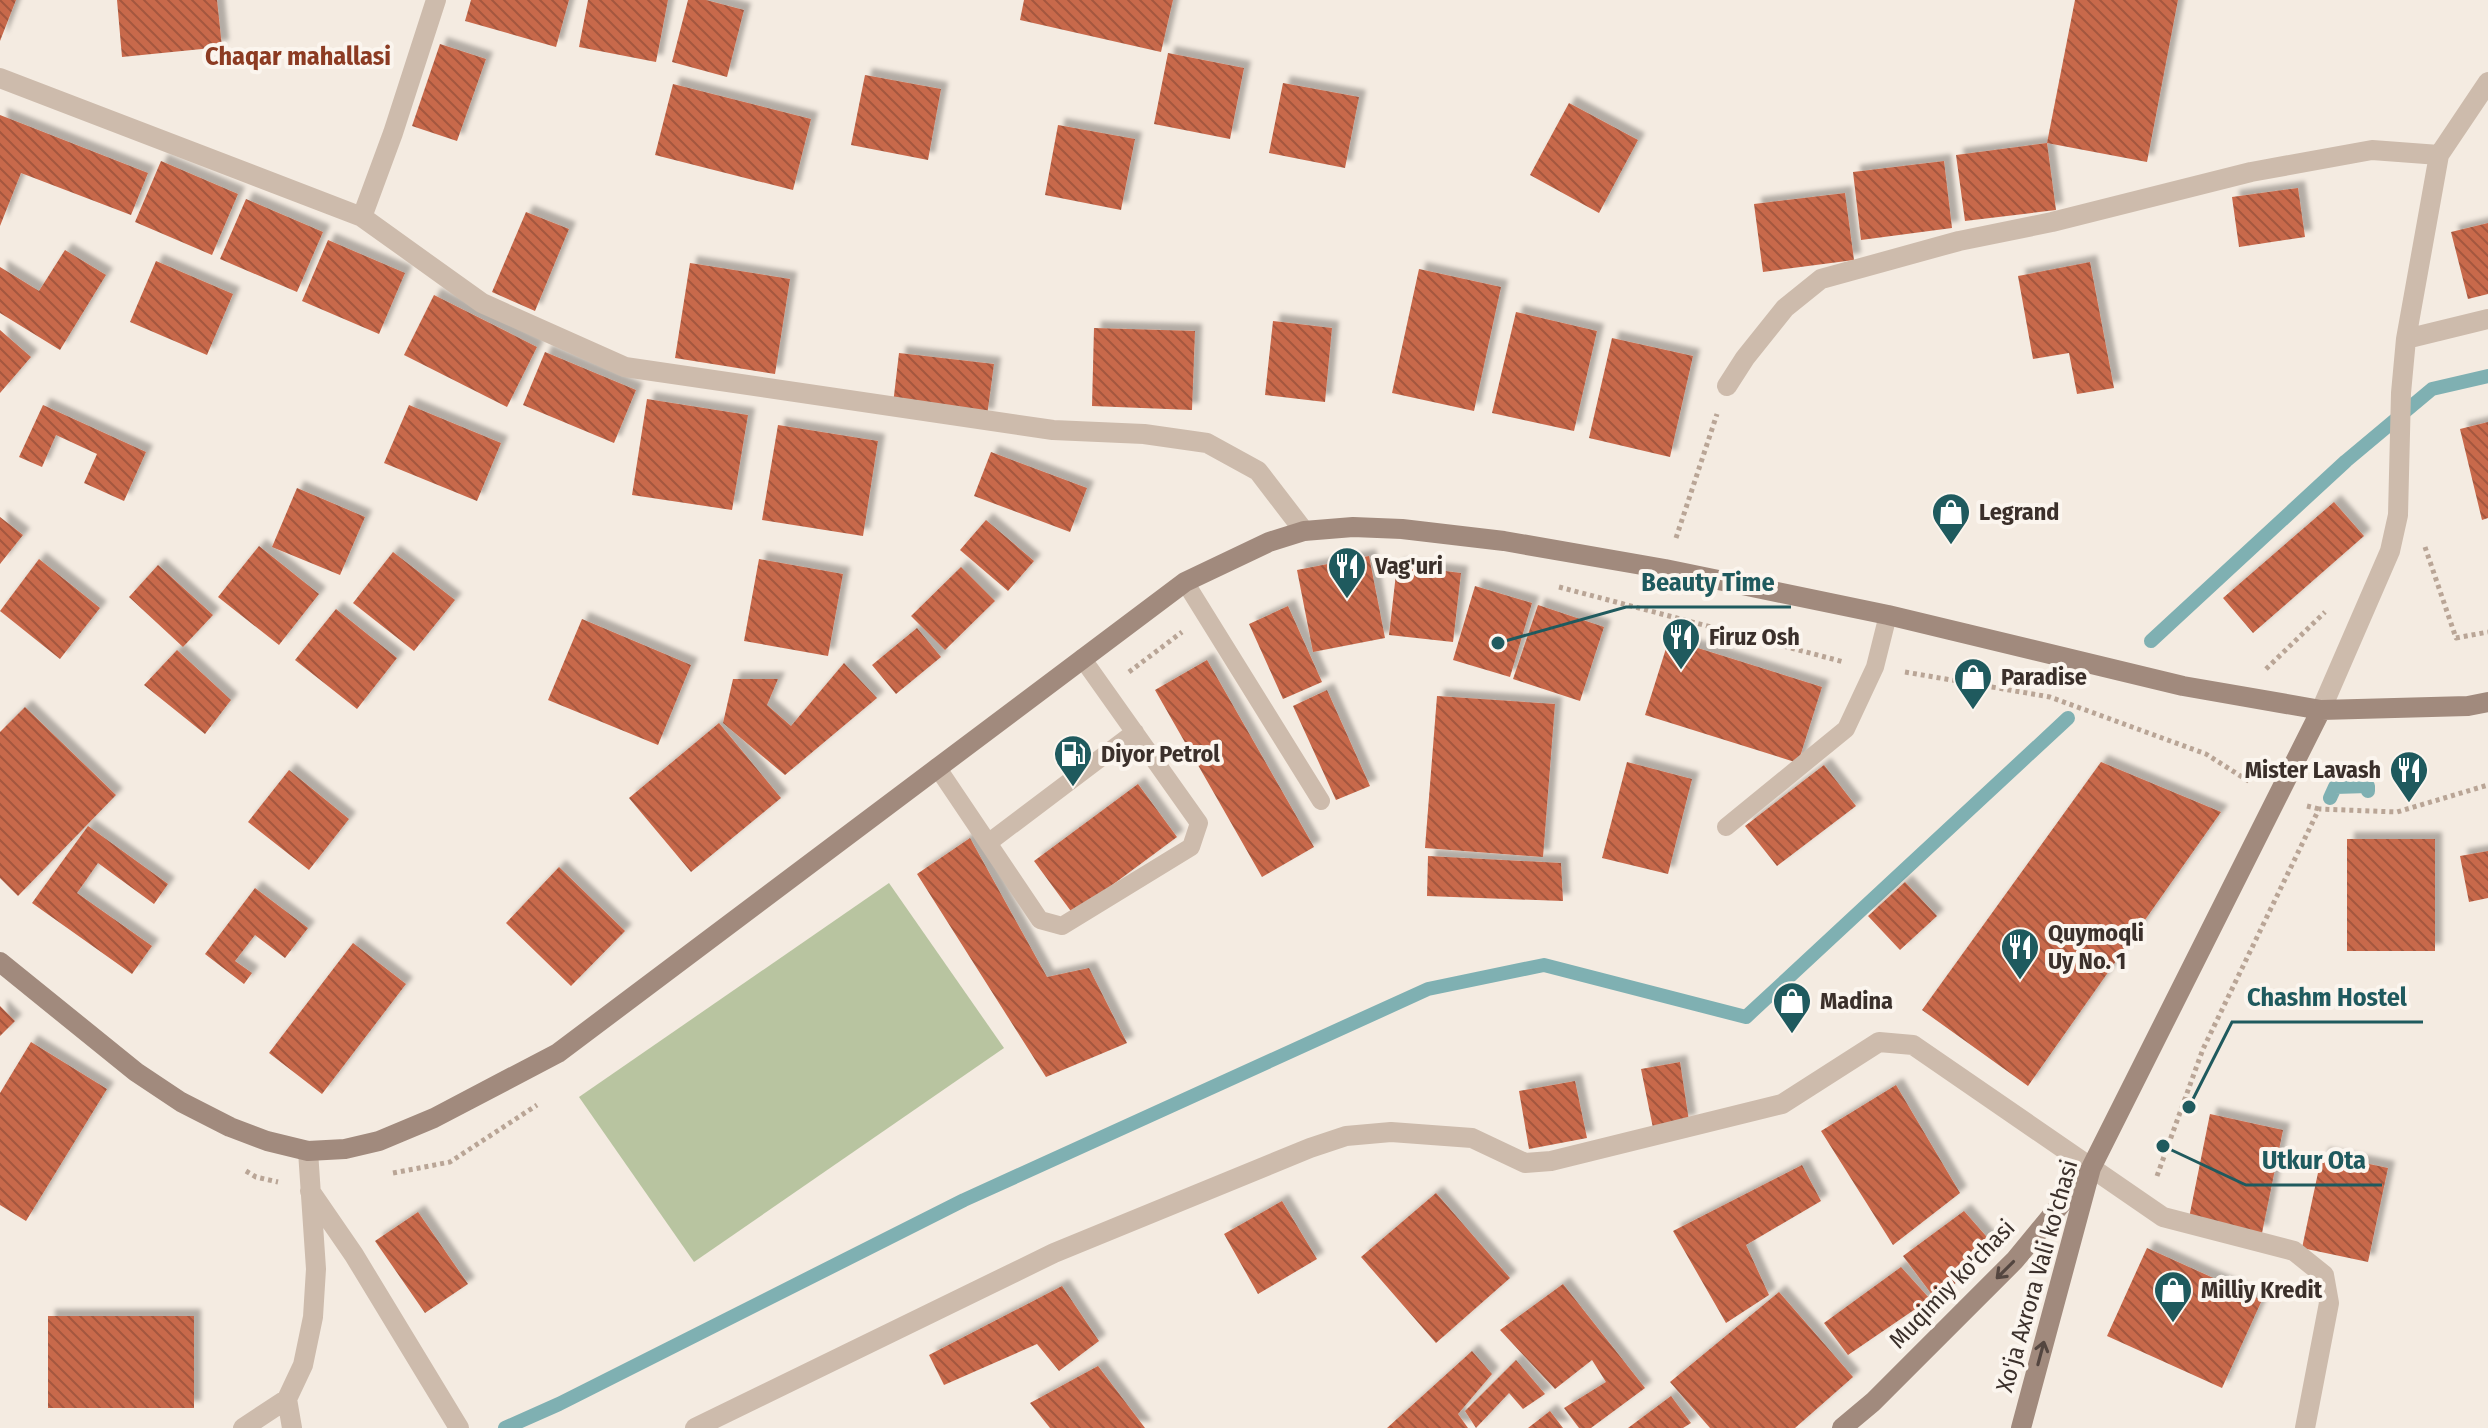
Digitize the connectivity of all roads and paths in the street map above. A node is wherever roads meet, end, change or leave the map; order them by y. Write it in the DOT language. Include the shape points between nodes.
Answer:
graph roads {
  1 [pos="436,0"];
  2 [pos="0,78"];
  3 [pos="2488,82"];
  4 [pos="2439,155"];
  5 [pos="362,217"];
  6 [pos="2488,319"];
  7 [pos="2406,339"];
  8 [pos="1727,386"];
  9 [pos="1304,531"];
  10 [pos="2423,540"];
  11 [pos="1665,569"];
  12 [pos="1185,582"];
  13 [pos="1552,585"];
  14 [pos="2335,603"];
  15 [pos="1206,615"];
  16 [pos="1888,615"];
  17 [pos="2488,632"];
  18 [pos="1082,658"];
  19 [pos="1875,667"];
  20 [pos="1104,690"];
  21 [pos="2237,696"];
  22 [pos="2488,702"];
  23 [pos="2321,710"];
  24 [pos="1135,732"];
  25 [pos="2206,754"];
  26 [pos="937,767"];
  27 [pos="2488,785"];
  28 [pos="1321,801"];
  29 [pos="1726,827"];
  30 [pos="988,843"];
  31 [pos="0,962"];
  32 [pos="538,1104"];
  33 [pos="308,1151"];
  34 [pos="2091,1168"];
  35 [pos="244,1170"];
  36 [pos="388,1175"];
  37 [pos="310,1190"];
  38 [pos="2147,1205"];
  39 [pos="287,1399"];
  40 [pos="243,1428"];
  41 [pos="292,1428"];
  42 [pos="459,1428"];
  43 [pos="695,1428"];
  44 [pos="1842,1428"];
  45 [pos="2021,1428"];
  46 [pos="2305,1428"];
  1 -- 5 [label="street"];
  2 -- 5 [label="street"];
  3 -- 4 [label="street"];
  4 -- 7 [label="street"];
  4 -- 8 [label="street" via="2372,150 2251,172 1821,279 1785,308"];
  5 -- 9 [label="street" via="482,303 625,367 1053,430 1207,443 1258,471"];
  6 -- 7 [label="street"];
  7 -- 23 [label="street" via="2398,515 2390,551"];
  8 -- 11 [label="path"];
  9 -- 11 [label="main road" via="1402,529"];
  9 -- 12 [label="main road"];
  10 -- 17 [label="path" via="2456,638"];
  11 -- 16 [label="main road"];
  12 -- 15 [label="lane"];
  12 -- 18 [label="main road"];
  13 -- 19 [label="path" via="1827,659"];
  14 -- 21 [label="path"];
  15 -- 20 [label="path"];
  15 -- 28 [label="lane"];
  16 -- 19 [label="lane"];
  16 -- 21 [label="main road"];
  18 -- 20 [label="lane"];
  18 -- 26 [label="main road"];
  19 -- 25 [label="path" via="2050,697"];
  19 -- 29 [label="lane" via="1846,729"];
  20 -- 24 [label="lane"];
  21 -- 23 [label="main road"];
  22 -- 23 [label="main road"];
  23 -- 34 [label="main road, Xo'ja Axrora Vali ko'chasi"];
  24 -- 30 [label="lane"];
  24 -- 30 [label="lane" via="1199,823 1191,847 1062,926 1040,920"];
  26 -- 30 [label="lane"];
  26 -- 33 [label="main road" via="558,1053 379,1141"];
  27 -- 38 [label="path" via="2397,812 2319,809 2203,1049"];
  31 -- 33 [label="main road" via="181,1102 230,1127"];
  32 -- 36 [label="path" via="450,1162"];
  33 -- 37 [label="street"];
  34 -- 38 [label="street"];
  34 -- 43 [label="street" via="1913,1045 1879,1042 1782,1104 1551,1161 1525,1163 1472,1138 1391,1132 1346,1136 1054,1253"];
  34 -- 44 [label="main road, Muqimiy ko'chasi, one-way" via="2015,1260"];
  45 -- 34 [label="main road, Xo'ja Axrora Vali ko'chasi, one-way"];
  35 -- 37 [label="path"];
  37 -- 39 [label="street" via="316,1269 313,1317 303,1365"];
  37 -- 42 [label="street"];
  38 -- 46 [label="street" via="2163,1217 2294,1251 2324,1275 2329,1303"];
  39 -- 40 [label="street"];
  39 -- 41 [label="street"];
}
